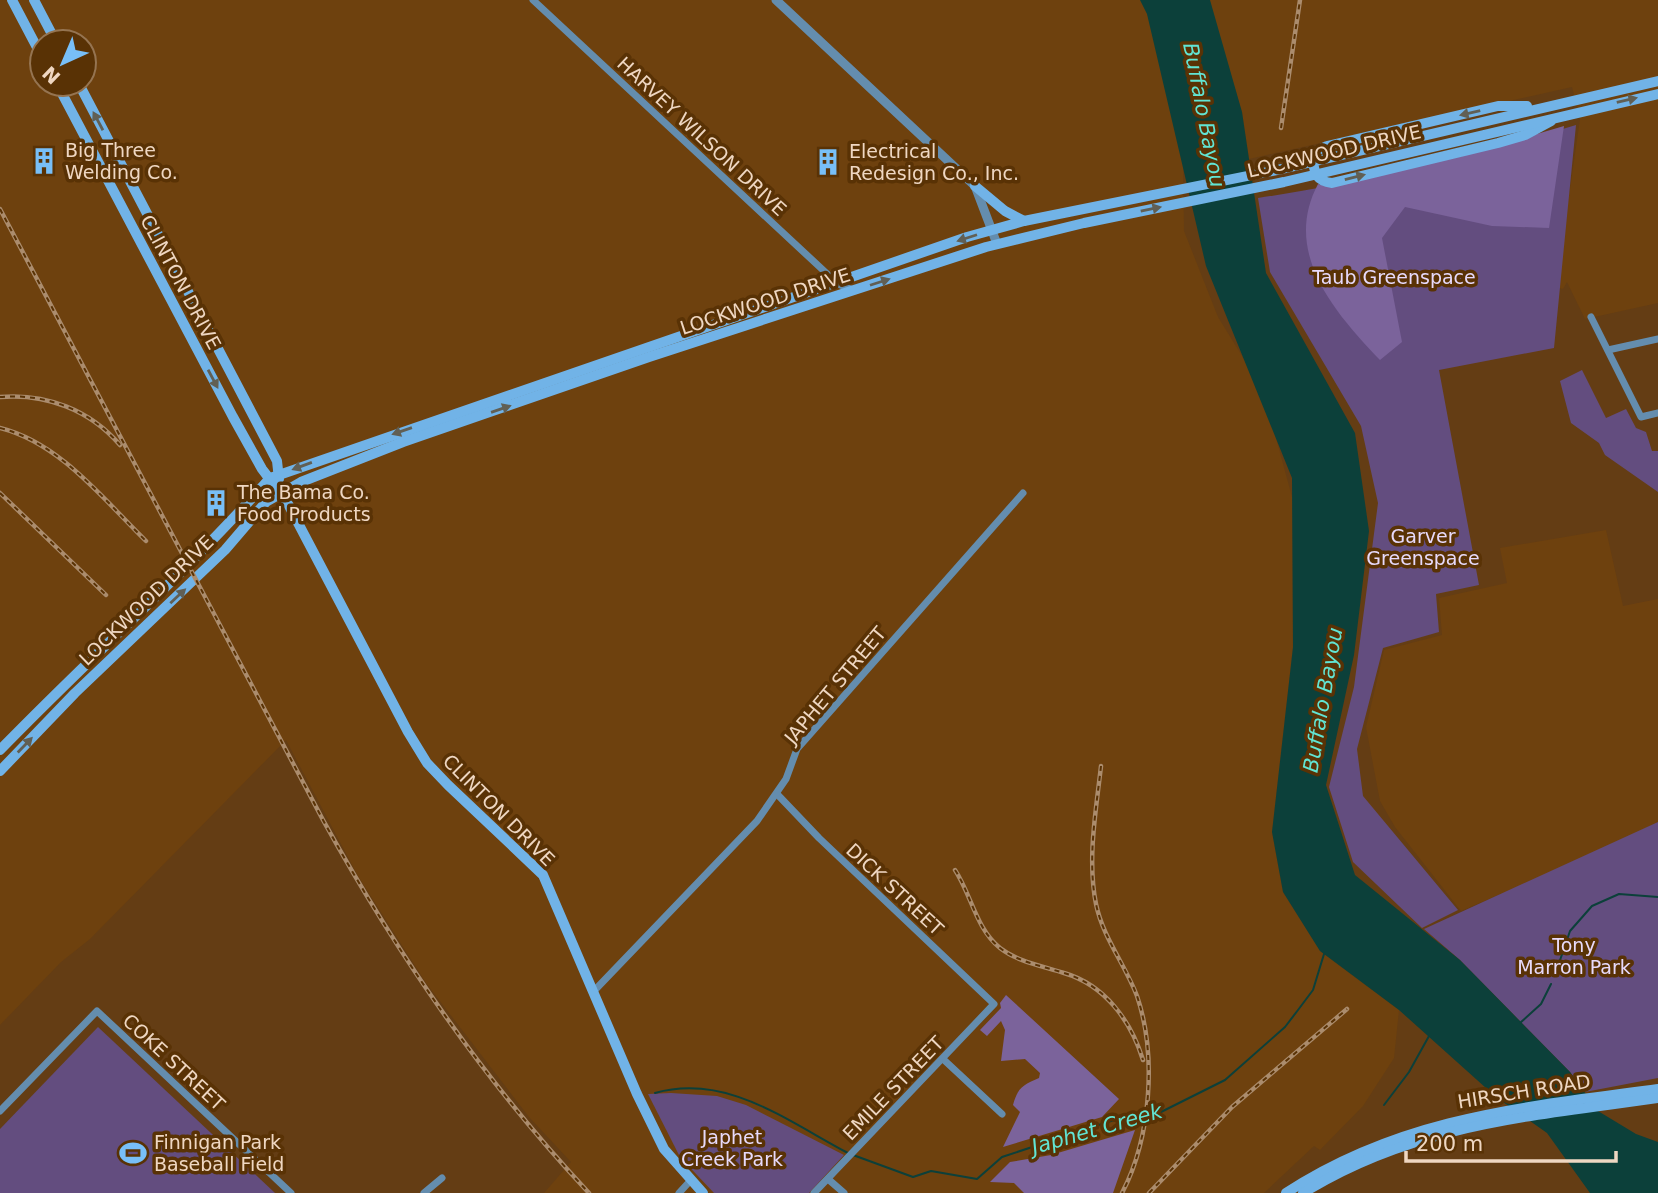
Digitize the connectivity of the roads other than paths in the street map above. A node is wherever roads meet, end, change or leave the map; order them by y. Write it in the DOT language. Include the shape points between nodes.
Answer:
graph roads {
  1 [pos="12,0"];
  2 [pos="34,0"];
  3 [pos="533,0"];
  4 [pos="776,0"];
  5 [pos="49,28"];
  6 [pos="28,30"];
  7 [pos="1653,82"];
  8 [pos="1654,94"];
  9 [pos="1579,97"];
  10 [pos="65,98"];
  11 [pos="71,98"];
  12 [pos="86,98"];
  13 [pos="67,102"];
  14 [pos="1538,107"];
  15 [pos="1582,110"];
  16 [pos="1568,113"];
  17 [pos="975,186"];
  18 [pos="1024,221"];
  19 [pos="993,230"];
  20 [pos="162,243"];
  21 [pos="997,244"];
  22 [pos="146,253"];
  23 [pos="838,284"];
  24 [pos="853,290"];
  25 [pos="746,313"];
  26 [pos="1591,317"];
  27 [pos="749,324"];
  28 [pos="1658,339"];
  29 [pos="673,345"];
  30 [pos="1608,350"];
  31 [pos="1658,413"];
  32 [pos="425,429"];
  33 [pos="374,440"];
  34 [pos="379,452"];
  35 [pos="274,477"];
  36 [pos="281,491"];
  37 [pos="1023,493"];
  38 [pos="0,750"];
  39 [pos="0,771"];
  40 [pos="777,794"];
  41 [pos="593,992"];
  42 [pos="994,1004"];
  43 [pos="943,1059"];
  44 [pos="1658,1089"];
  45 [pos="1658,1098"];
  46 [pos="0,1111"];
  47 [pos="1002,1114"];
  48 [pos="1432,1130"];
  49 [pos="830,1177"];
  50 [pos="442,1178"];
  51 [pos="690,1181"];
  52 [pos="291,1193"];
  53 [pos="424,1193"];
  54 [pos="679,1193"];
  55 [pos="703,1193"];
  56 [pos="814,1193"];
  57 [pos="844,1193"];
  58 [pos="1286,1193"];
  59 [pos="1303,1193"];
  1 -- 6 [label="main road"];
  2 -- 5 [label="main road"];
  3 -- 23 [label="street, HARVEY WILSON DRIVE"];
  4 -- 17 [label="street"];
  7 -- 8 [label="main road"];
  7 -- 9 [label="main road, LOCKWOOD DRIVE"];
  15 -- 8 [label="main road, LOCKWOOD DRIVE, one-way"];
  9 -- 14 [label="main road, LOCKWOOD DRIVE"];
  9 -- 15 [label="main road"];
  10 -- 13 [label="main road, CLINTON DRIVE"];
  11 -- 13 [label="main road"];
  20 -- 12 [label="main road, CLINTON DRIVE, one-way"];
  13 -- 22 [label="main road, CLINTON DRIVE"];
  14 -- 16 [label="main road, one-way" via="1498,106 1327,146 1312,158 1316,176 1332,183 1498,143"];
  14 -- 18 [label="main road, LOCKWOOD DRIVE" via="1282,169"];
  15 -- 16 [label="main road, LOCKWOOD DRIVE"];
  21 -- 16 [label="main road, LOCKWOOD DRIVE, one-way" via="1284,182"];
  17 -- 18 [label="main road"];
  17 -- 19 [label="street"];
  18 -- 19 [label="main road, LOCKWOOD DRIVE"];
  19 -- 21 [label="street"];
  19 -- 23 [label="main road, LOCKWOOD DRIVE, one-way"];
  20 -- 22 [label="main road"];
  20 -- 35 [label="main road, CLINTON DRIVE" via="277,461"];
  24 -- 21 [label="main road, LOCKWOOD DRIVE, one-way"];
  22 -- 35 [label="main road, CLINTON DRIVE, one-way" via="233,417"];
  23 -- 24 [label="street, HARVEY WILSON DRIVE"];
  23 -- 25 [label="main road, LOCKWOOD DRIVE"];
  24 -- 27 [label="main road, LOCKWOOD DRIVE"];
  25 -- 27 [label="main road"];
  25 -- 29 [label="main road, LOCKWOOD DRIVE"];
  26 -- 30 [label="street"];
  27 -- 29 [label="main road, LOCKWOOD DRIVE"];
  28 -- 30 [label="street"];
  29 -- 32 [label="main road, LOCKWOOD DRIVE"];
  30 -- 31 [label="street" via="1641,417"];
  32 -- 33 [label="main road, LOCKWOOD DRIVE, one-way"];
  32 -- 34 [label="main road, LOCKWOOD DRIVE"];
  33 -- 34 [label="main road"];
  33 -- 35 [label="main road, LOCKWOOD DRIVE, one-way"];
  34 -- 36 [label="main road, LOCKWOOD DRIVE"];
  35 -- 36 [label="main road, CLINTON DRIVE"];
  35 -- 38 [label="main road, LOCKWOOD DRIVE"];
  39 -- 36 [label="main road, LOCKWOOD DRIVE, one-way"];
  36 -- 41 [label="main road, CLINTON DRIVE" via="427,763 543,875"];
  37 -- 40 [label="street, JAPHET STREET" via="797,749"];
  40 -- 41 [label="street, JAPHET STREET" via="757,821"];
  40 -- 42 [label="street, DICK STREET"];
  41 -- 51 [label="main road, CLINTON DRIVE" via="664,1149"];
  42 -- 43 [label="street, EMILE STREET"];
  43 -- 47 [label="street"];
  43 -- 49 [label="street, EMILE STREET"];
  44 -- 48 [label="main road, HIRSCH ROAD" via="1481,1114"];
  45 -- 48 [label="main road, HIRSCH ROAD"];
  46 -- 52 [label="street, COKE STREET" via="97,1011"];
  48 -- 58 [label="main road, HIRSCH ROAD" via="1359,1151"];
  48 -- 59 [label="main road, HIRSCH ROAD"];
  49 -- 56 [label="street, EMILE STREET"];
  49 -- 57 [label="street"];
  50 -- 53 [label="street"];
  51 -- 54 [label="street"];
  51 -- 55 [label="main road, CLINTON DRIVE"];
}
